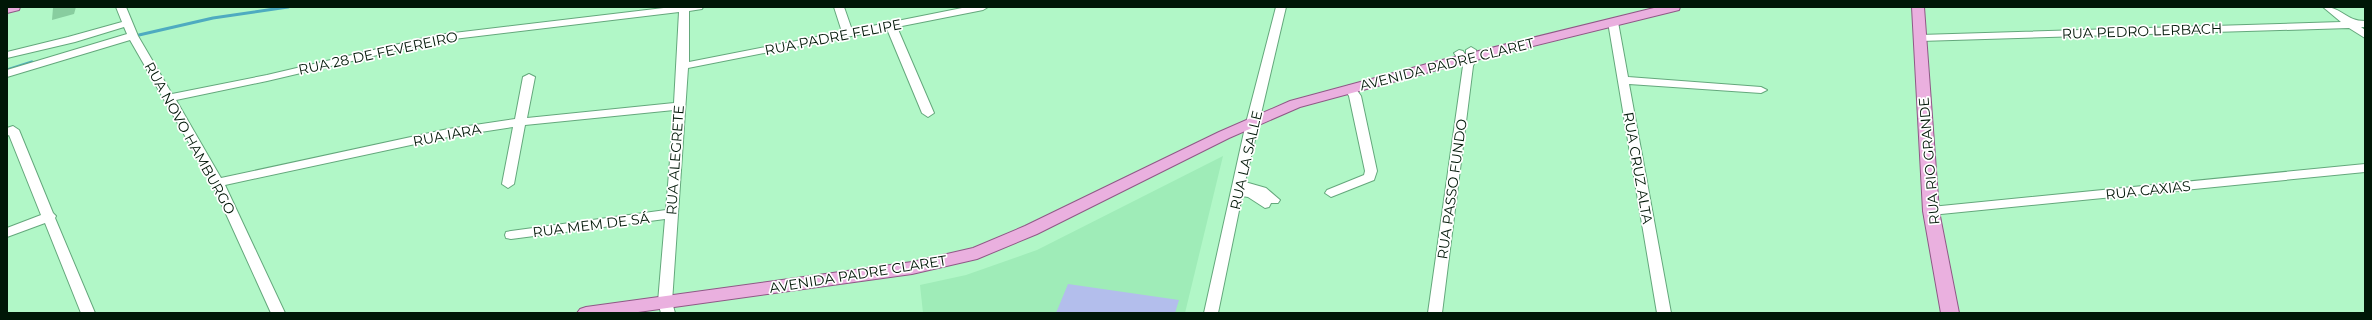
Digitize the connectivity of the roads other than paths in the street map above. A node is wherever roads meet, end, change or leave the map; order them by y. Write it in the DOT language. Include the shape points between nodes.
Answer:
graph roads {
  1 [pos="14,7"];
  2 [pos="121,7"];
  3 [pos="698,7"];
  4 [pos="839,7"];
  5 [pos="982,7"];
  6 [pos="1281,7"];
  7 [pos="1643,7"];
  8 [pos="1674,7"];
  9 [pos="1918,7"];
  10 [pos="2328,7"];
  11 [pos="7,8"];
  12 [pos="684,9"];
  13 [pos="948,10"];
  14 [pos="1613,22"];
  15 [pos="128,23"];
  16 [pos="2365,24"];
  17 [pos="2352,25"];
  18 [pos="891,26"];
  19 [pos="848,34"];
  20 [pos="2365,34"];
  21 [pos="134,36"];
  22 [pos="1920,38"];
  23 [pos="72,40"];
  24 [pos="1494,48"];
  25 [pos="7,55"];
  26 [pos="1466,57"];
  27 [pos="7,61"];
  28 [pos="683,66"];
  29 [pos="7,74"];
  30 [pos="529,77"];
  31 [pos="1622,80"];
  32 [pos="1350,88"];
  33 [pos="1762,90"];
  34 [pos="170,98"];
  35 [pos="679,106"];
  36 [pos="928,113"];
  37 [pos="1255,118"];
  38 [pos="520,122"];
  39 [pos="10,131"];
  40 [pos="2365,168"];
  41 [pos="218,183"];
  42 [pos="508,184"];
  43 [pos="1239,187"];
  44 [pos="1331,193"];
  45 [pos="1270,202"];
  46 [pos="1931,211"];
  47 [pos="672,214"];
  48 [pos="50,216"];
  49 [pos="7,233"];
  50 [pos="511,235"];
  51 [pos="666,307"];
  52 [pos="88,313"];
  53 [pos="278,313"];
  54 [pos="586,313"];
  55 [pos="1211,313"];
  56 [pos="1436,313"];
  57 [pos="1664,313"];
  58 [pos="1950,313"];
  1 -- 11 [label="main road"];
  2 -- 15 [label="street, RUA NOVO HAMBURGO"];
  3 -- 12 [label="street, RUA 28 DE FEVEREIRO"];
  4 -- 19 [label="street"];
  5 -- 13 [label="street, RUA PADRE FELIPE"];
  6 -- 37 [label="street, RUA LA SALLE"];
  7 -- 24 [label="main road, AVENIDA PADRE CLARET"];
  8 -- 14 [label="main road, AVENIDA PADRE CLARET"];
  9 -- 22 [label="main road, RUA RIO GRANDE"];
  10 -- 17 [label="street"];
  12 -- 28 [label="street, RUA ALEGRETE"];
  12 -- 34 [label="street, RUA 28 DE FEVEREIRO" via="437,38"];
  13 -- 18 [label="street, RUA PADRE FELIPE"];
  14 -- 24 [label="main road, AVENIDA PADRE CLARET"];
  14 -- 31 [label="street, RUA CRUZ ALTA"];
  15 -- 21 [label="street, RUA NOVO HAMBURGO"];
  15 -- 23 [label="street"];
  16 -- 17 [label="street, RUA PEDRO LERBACH"];
  17 -- 20 [label="street"];
  17 -- 22 [label="street, RUA PEDRO LERBACH"];
  18 -- 19 [label="street, RUA PADRE FELIPE"];
  18 -- 36 [label="street"];
  19 -- 28 [label="street, RUA PADRE FELIPE"];
  21 -- 29 [label="street"];
  21 -- 34 [label="street, RUA NOVO HAMBURGO"];
  22 -- 46 [label="main road, RUA RIO GRANDE"];
  23 -- 25 [label="street"];
  23 -- 27 [label="street"];
  24 -- 26 [label="main road, AVENIDA PADRE CLARET"];
  26 -- 32 [label="main road, AVENIDA PADRE CLARET"];
  26 -- 37 [label="main road, AVENIDA PADRE CLARET" via="1294,95"];
  26 -- 56 [label="street, RUA PASSO FUNDO"];
  28 -- 35 [label="street, RUA ALEGRETE"];
  30 -- 38 [label="street"];
  31 -- 33 [label="street"];
  31 -- 57 [label="street, RUA CRUZ ALTA"];
  32 -- 37 [label="main road, AVENIDA PADRE CLARET"];
  32 -- 44 [label="street" via="1355,96 1371,171 1370,177"];
  34 -- 41 [label="street, RUA NOVO HAMBURGO"];
  35 -- 38 [label="street, RUA IARA"];
  35 -- 47 [label="street, RUA ALEGRETE"];
  37 -- 43 [label="street, RUA LA SALLE"];
  37 -- 51 [label="main road, AVENIDA PADRE CLARET" via="1031,230 977,253 912,268"];
  38 -- 41 [label="street, RUA IARA" via="448,133"];
  38 -- 42 [label="street"];
  39 -- 48 [label="street"];
  40 -- 46 [label="street, RUA CAXIAS"];
  41 -- 53 [label="street, RUA NOVO HAMBURGO"];
  43 -- 45 [label="street"];
  43 -- 55 [label="street, RUA LA SALLE"];
  46 -- 58 [label="main road, RUA RIO GRANDE"];
  47 -- 50 [label="street, RUA MEM DE SÁ"];
  47 -- 51 [label="street, RUA ALEGRETE"];
  48 -- 49 [label="street"];
  48 -- 52 [label="street"];
  51 -- 54 [label="main road, AVENIDA PADRE CLARET"];
}
